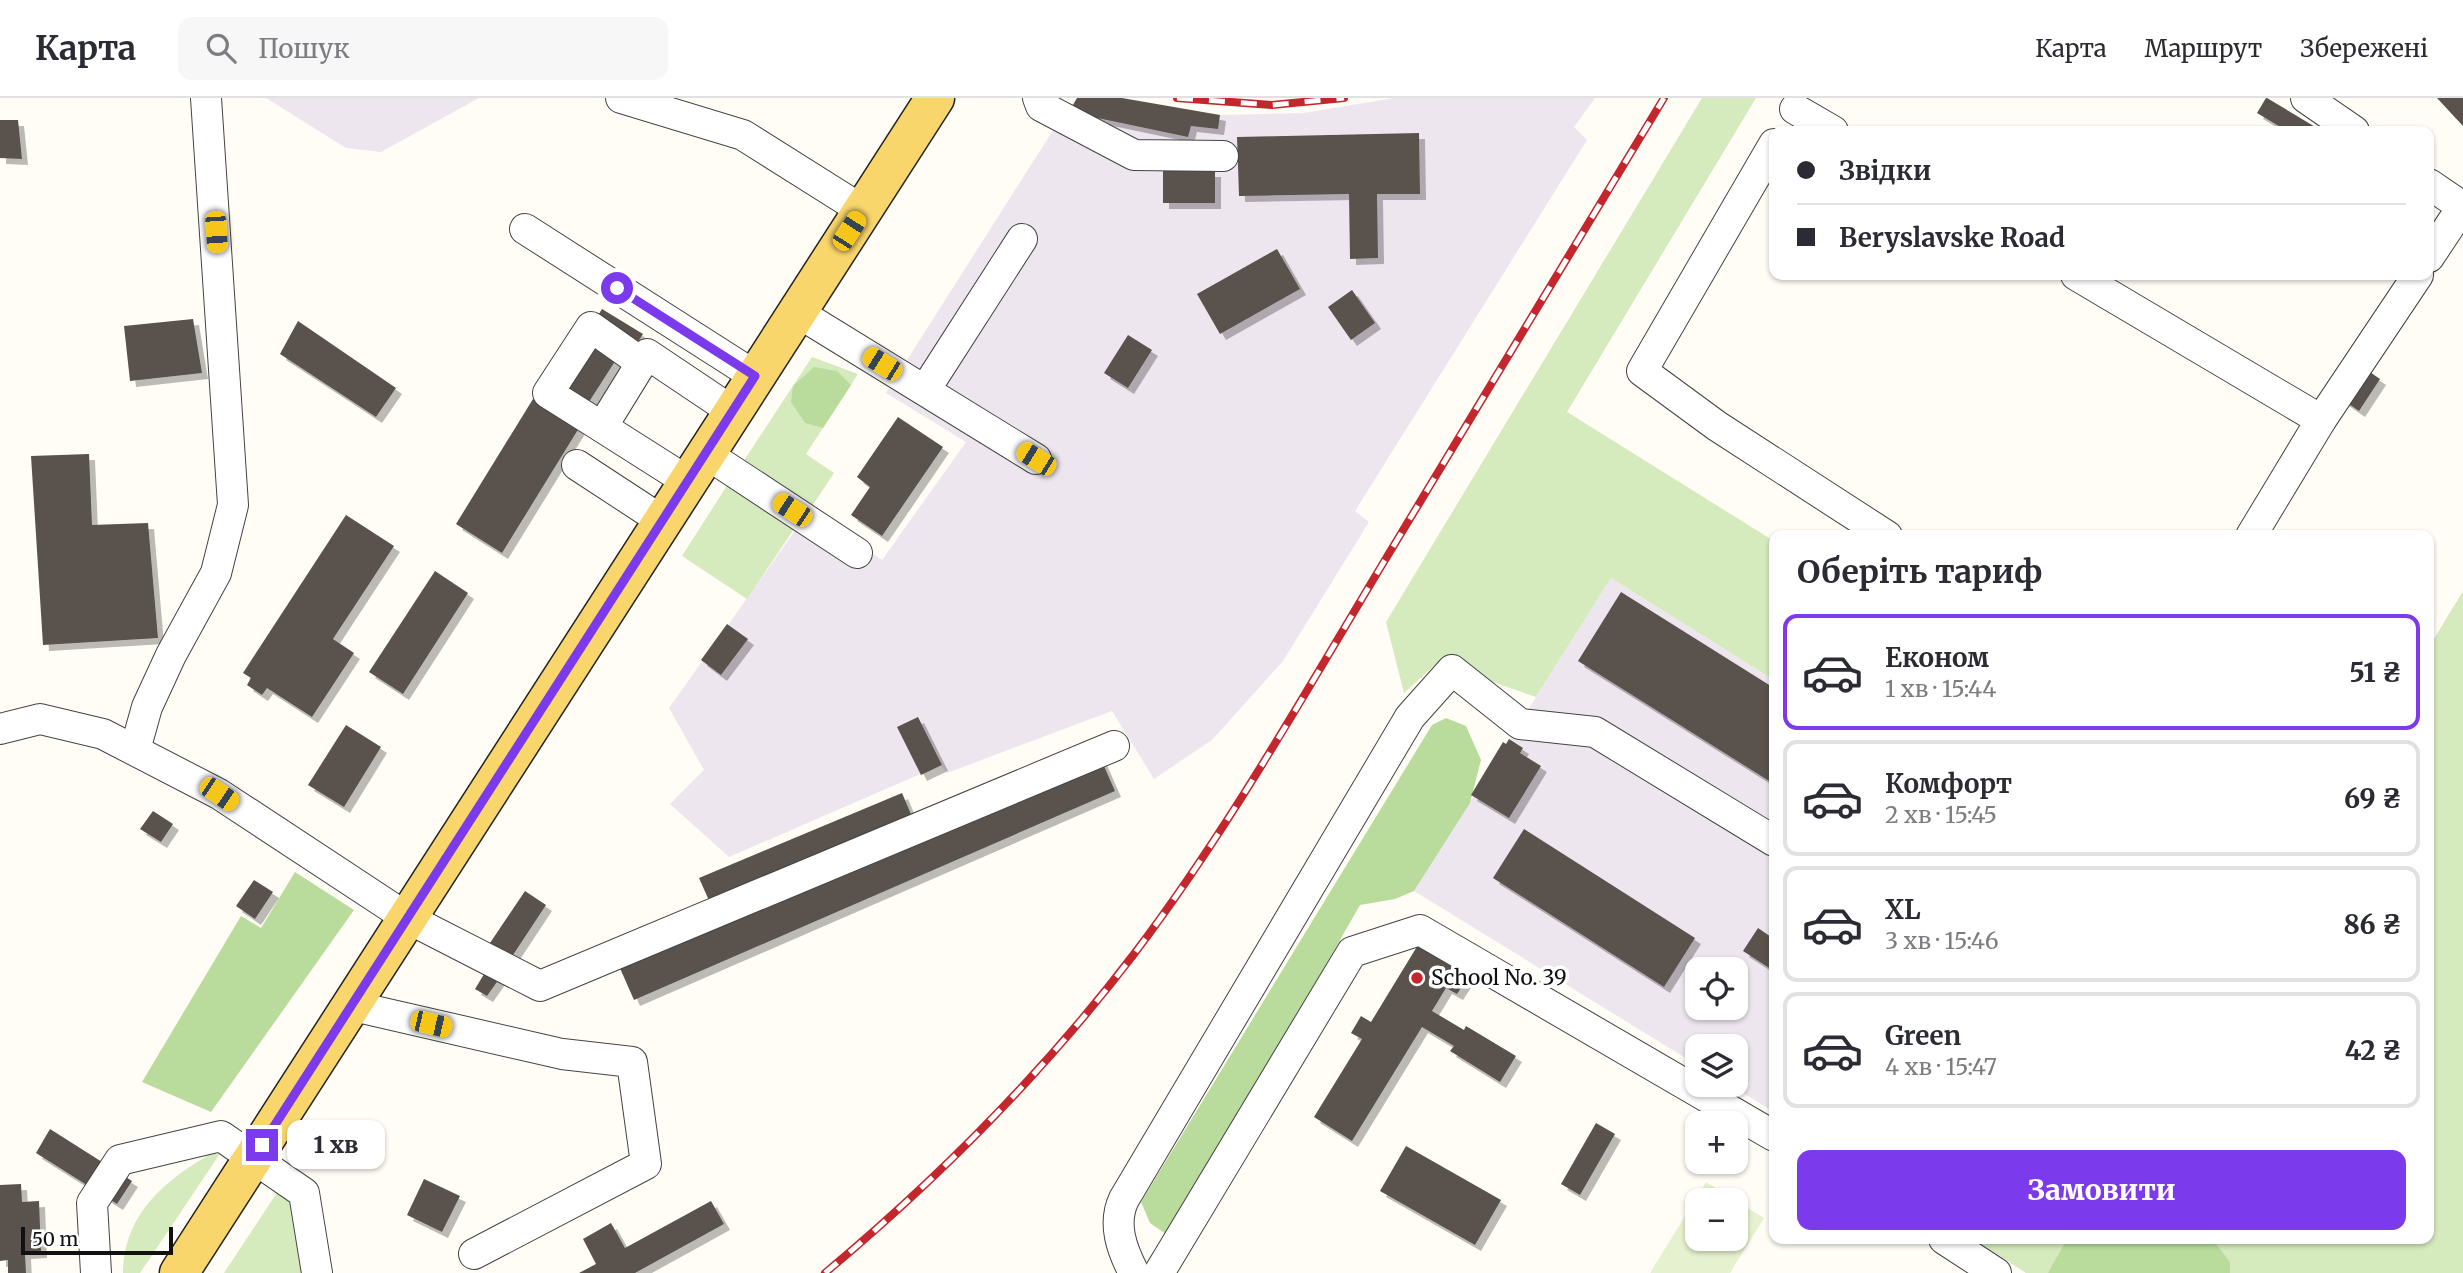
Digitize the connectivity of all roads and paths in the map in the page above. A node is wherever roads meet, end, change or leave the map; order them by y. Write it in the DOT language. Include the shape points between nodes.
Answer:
graph roads {
  1 [pos="206,98"];
  2 [pos="621,98"];
  3 [pos="935,98"];
  4 [pos="1038,98"];
  5 [pos="2306,98"];
  6 [pos="1793,113"];
  7 [pos="1822,126"];
  8 [pos="2347,126"];
  9 [pos="1769,153"];
  10 [pos="1223,156"];
  11 [pos="2434,187"];
  12 [pos="2463,207"];
  13 [pos="862,211"];
  14 [pos="526,229"];
  15 [pos="1022,239"];
  16 [pos="2434,250"];
  17 [pos="2084,280"];
  18 [pos="2414,280"];
  19 [pos="797,312"];
  20 [pos="642,363"];
  21 [pos="755,376"];
  22 [pos="925,390"];
  23 [pos="732,411"];
  24 [pos="2321,420"];
  25 [pos="602,427"];
  26 [pos="1036,459"];
  27 [pos="577,465"];
  28 [pos="696,467"];
  29 [pos="661,520"];
  30 [pos="1878,530"];
  31 [pos="2255,530"];
  32 [pos="858,553"];
  33 [pos="0,729"];
  34 [pos="1114,746"];
  35 [pos="135,750"];
  36 [pos="1769,838"];
  37 [pos="409,919"];
  38 [pos="353,1006"];
  39 [pos="1769,1133"];
  40 [pos="254,1157"];
  41 [pos="1952,1244"];
  42 [pos="474,1254"];
  43 [pos="96,1273"];
  44 [pos="179,1273"];
  45 [pos="317,1273"];
  46 [pos="1134,1273"];
  47 [pos="1159,1273"];
  48 [pos="1996,1273"];
  1 -- 35 [label="street" via="233,505 216,573 161,676"];
  2 -- 13 [label="street" via="743,135"];
  3 -- 13 [label="main road"];
  4 -- 10 [label="street" via="1041,106 1134,155"];
  5 -- 8 [label="street"];
  6 -- 7 [label="street"];
  9 -- 30 [label="street" via="1642,370 1717,426"];
  11 -- 12 [label="street"];
  12 -- 16 [label="street"];
  13 -- 19 [label="main road"];
  14 -- 21 [label="street"];
  15 -- 22 [label="street"];
  17 -- 24 [label="street"];
  18 -- 24 [label="street"];
  19 -- 21 [label="main road"];
  19 -- 22 [label="street"];
  20 -- 23 [label="street" via="647,354"];
  20 -- 25 [label="street"];
  20 -- 25 [label="street" via="591,327 548,393"];
  21 -- 23 [label="main road"];
  22 -- 26 [label="street"];
  23 -- 28 [label="main road"];
  24 -- 31 [label="street"];
  25 -- 28 [label="street"];
  27 -- 29 [label="street"];
  28 -- 29 [label="main road"];
  28 -- 32 [label="street"];
  29 -- 37 [label="main road"];
  33 -- 35 [label="street" via="40,719 103,734"];
  34 -- 37 [label="street" via="540,986"];
  35 -- 37 [label="street" via="219,794"];
  36 -- 46 [label="street" via="1595,732 1520,724 1452,670 1410,717 1124,1199 1119,1232"];
  37 -- 38 [label="main road"];
  38 -- 40 [label="main road"];
  38 -- 42 [label="street" via="562,1054 632,1062 646,1164"];
  39 -- 47 [label="street" via="1420,930 1352,952"];
  40 -- 43 [label="street" via="221,1136 120,1160 92,1203"];
  40 -- 44 [label="main road"];
  40 -- 45 [label="street" via="304,1193"];
  41 -- 48 [label="street"];
}
